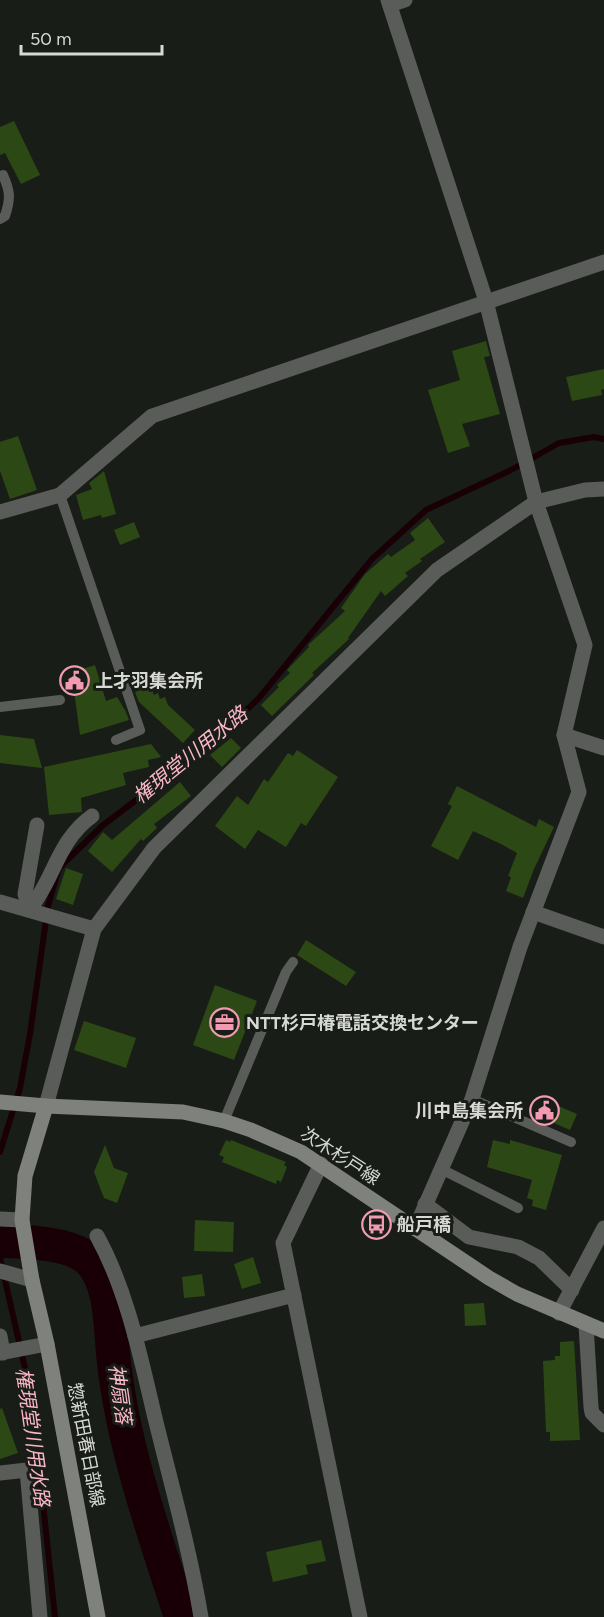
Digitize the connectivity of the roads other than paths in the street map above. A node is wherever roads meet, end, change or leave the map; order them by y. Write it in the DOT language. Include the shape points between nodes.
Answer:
graph roads {
  1 [pos="405,0"];
  2 [pos="389,3"];
  3 [pos="3,175"];
  4 [pos="0,219"];
  5 [pos="604,262"];
  6 [pos="486,301"];
  7 [pos="604,489"];
  8 [pos="60,495"];
  9 [pos="536,502"];
  10 [pos="0,512"];
  11 [pos="60,700"];
  12 [pos="0,707"];
  13 [pos="564,735"];
  14 [pos="116,740"];
  15 [pos="604,748"];
  16 [pos="92,816"];
  17 [pos="37,825"];
  18 [pos="0,902"];
  19 [pos="29,910"];
  20 [pos="533,912"];
  21 [pos="94,929"];
  22 [pos="604,937"];
  23 [pos="293,962"];
  24 [pos="472,1099"];
  25 [pos="0,1102"];
  26 [pos="46,1106"];
  27 [pos="224,1121"];
  28 [pos="571,1142"];
  29 [pos="321,1164"];
  30 [pos="441,1169"];
  31 [pos="425,1204"];
  32 [pos="518,1208"];
  33 [pos="0,1219"];
  34 [pos="22,1220"];
  35 [pos="604,1228"];
  36 [pos="415,1229"];
  37 [pos="97,1236"];
  38 [pos="0,1271"];
  39 [pos="32,1280"];
  40 [pos="572,1290"];
  41 [pos="294,1295"];
  42 [pos="559,1313"];
  43 [pos="595,1328"];
  44 [pos="0,1336"];
  45 [pos="135,1336"];
  46 [pos="47,1344"];
  47 [pos="2,1353"];
  48 [pos="604,1425"];
  49 [pos="0,1473"];
  50 [pos="40,1617"];
  51 [pos="98,1617"];
  52 [pos="201,1617"];
  53 [pos="360,1617"];
  1 -- 2 [label="street"];
  2 -- 6 [label="street"];
  3 -- 4 [label="lane" via="10,190 9,205"];
  5 -- 6 [label="street"];
  6 -- 8 [label="street" via="152,416"];
  6 -- 9 [label="street"];
  7 -- 9 [label="street"];
  8 -- 10 [label="street"];
  8 -- 14 [label="lane" via="140,730"];
  9 -- 13 [label="street" via="585,645"];
  9 -- 21 [label="street" via="437,570 154,848"];
  11 -- 12 [label="lane"];
  13 -- 15 [label="street"];
  13 -- 20 [label="street" via="579,792"];
  16 -- 19 [label="street" via="64,845"];
  17 -- 19 [label="street" via="25,894"];
  18 -- 19 [label="street"];
  19 -- 21 [label="street"];
  20 -- 22 [label="street"];
  20 -- 24 [label="street"];
  21 -- 26 [label="street"];
  23 -- 27 [label="lane"];
  24 -- 28 [label="lane"];
  24 -- 30 [label="street"];
  25 -- 26 [label="main road, 次木杉戸線"];
  26 -- 27 [label="main road, 次木杉戸線" via="183,1112"];
  26 -- 34 [label="main road" via="25,1176"];
  27 -- 29 [label="main road, 次木杉戸線" via="280,1142"];
  29 -- 36 [label="main road, 次木杉戸線"];
  29 -- 41 [label="street" via="283,1243"];
  30 -- 31 [label="street"];
  30 -- 32 [label="lane"];
  31 -- 36 [label="street"];
  31 -- 40 [label="street" via="470,1238 518,1247 539,1258"];
  33 -- 34 [label="street"];
  34 -- 39 [label="main road, 惣新田春日部線"];
  35 -- 40 [label="street"];
  36 -- 42 [label="main road, 次木杉戸線" via="489,1278"];
  37 -- 45 [label="street" via="111,1261"];
  38 -- 39 [label="street"];
  39 -- 46 [label="main road, 惣新田春日部線"];
  40 -- 42 [label="street"];
  41 -- 45 [label="street"];
  41 -- 53 [label="street"];
  42 -- 43 [label="main road, 次木杉戸線"];
  43 -- 48 [label="street" via="591,1407"];
  44 -- 47 [label="street"];
  45 -- 52 [label="street" via="194,1574"];
  46 -- 47 [label="street"];
  46 -- 51 [label="main road, 惣新田春日部線"];
  49 -- 50 [label="street" via="27,1470"];
}
